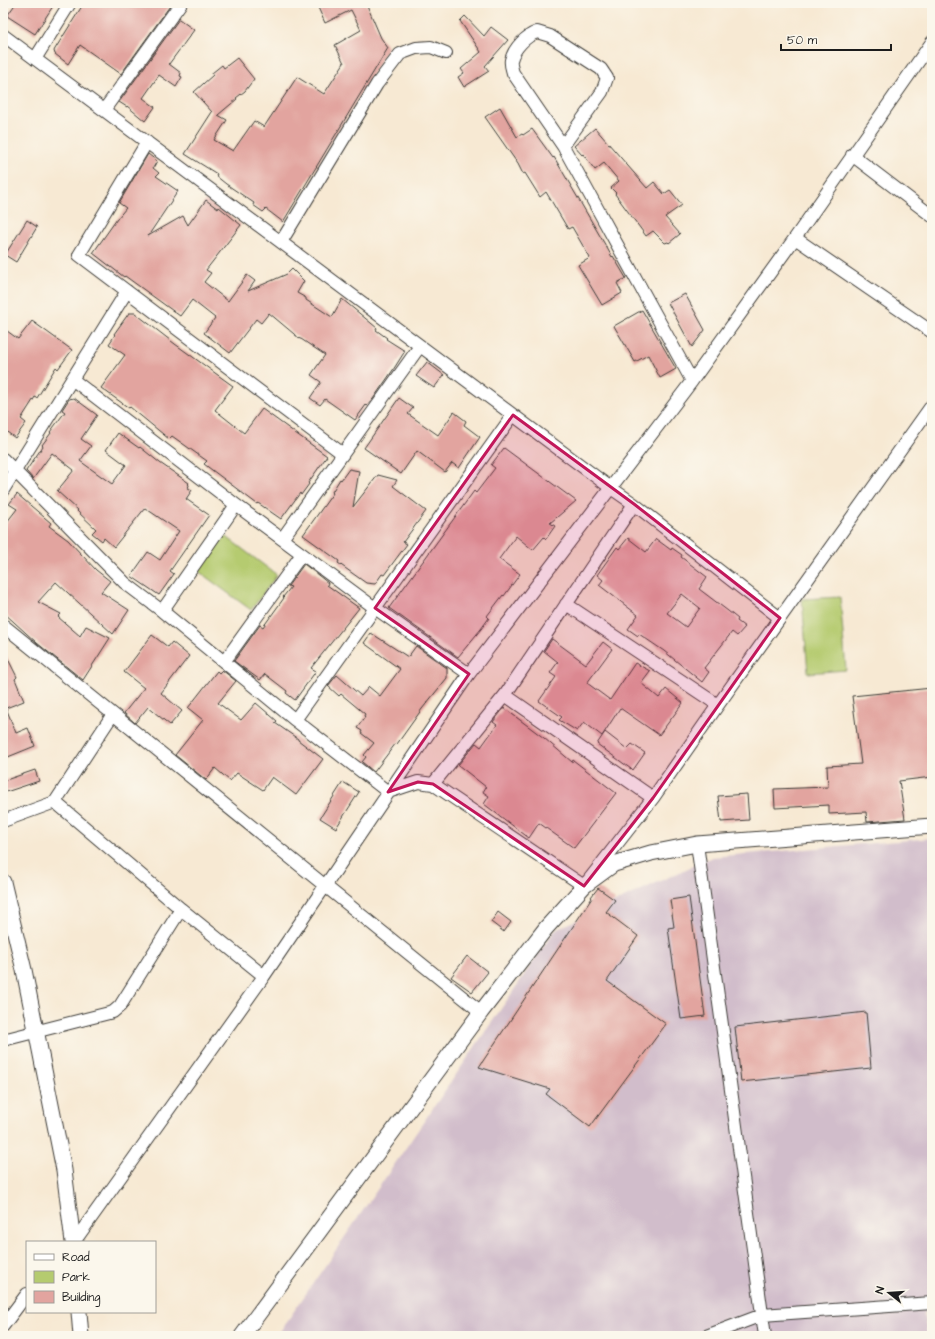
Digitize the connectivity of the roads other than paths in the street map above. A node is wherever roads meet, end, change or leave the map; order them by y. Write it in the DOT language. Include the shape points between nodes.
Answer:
graph roads {
  1 [pos="70,3"];
  2 [pos="182,3"];
  3 [pos="3,35"];
  4 [pos="932,42"];
  5 [pos="446,53"];
  6 [pos="35,59"];
  7 [pos="104,110"];
  8 [pos="147,142"];
  9 [pos="563,146"];
  10 [pos="852,155"];
  11 [pos="932,216"];
  12 [pos="795,238"];
  13 [pos="281,242"];
  14 [pos="127,291"];
  15 [pos="932,332"];
  16 [pos="420,346"];
  17 [pos="72,379"];
  18 [pos="692,381"];
  19 [pos="932,405"];
  20 [pos="513,415"];
  21 [pos="343,454"];
  22 [pos="3,459"];
  23 [pos="15,471"];
  24 [pos="611,488"];
  25 [pos="3,490"];
  26 [pos="634,504"];
  27 [pos="236,505"];
  28 [pos="282,539"];
  29 [pos="302,554"];
  30 [pos="566,604"];
  31 [pos="375,608"];
  32 [pos="162,611"];
  33 [pos="780,618"];
  34 [pos="3,626"];
  35 [pos="224,662"];
  36 [pos="468,674"];
  37 [pos="505,695"];
  38 [pos="718,705"];
  39 [pos="113,714"];
  40 [pos="295,720"];
  41 [pos="433,784"];
  42 [pos="388,792"];
  43 [pos="653,798"];
  44 [pos="55,802"];
  45 [pos="3,821"];
  46 [pos="932,826"];
  47 [pos="697,844"];
  48 [pos="3,882"];
  49 [pos="325,885"];
  50 [pos="584,886"];
  51 [pos="181,909"];
  52 [pos="264,976"];
  53 [pos="481,1012"];
  54 [pos="37,1031"];
  55 [pos="3,1040"];
  56 [pos="73,1241"];
  57 [pos="74,1241"];
  58 [pos="26,1295"];
  59 [pos="932,1303"];
  60 [pos="79,1313"];
  61 [pos="762,1315"];
  62 [pos="3,1326"];
  63 [pos="81,1336"];
  64 [pos="242,1336"];
  65 [pos="706,1336"];
  66 [pos="765,1336"];
  1 -- 6 [label="street"];
  2 -- 7 [label="street"];
  3 -- 6 [label="street"];
  4 -- 10 [label="street"];
  5 -- 13 [label="street" via="431,47 416,48 400,54 378,84"];
  6 -- 7 [label="street"];
  7 -- 8 [label="street"];
  8 -- 13 [label="street"];
  8 -- 14 [label="street" via="79,255"];
  9 -- 9 [label="street" via="513,73 511,62 515,51 530,35 537,32 550,36 601,69 607,78 602,92"];
  9 -- 18 [label="street"];
  10 -- 11 [label="street"];
  10 -- 12 [label="street"];
  12 -- 15 [label="street"];
  12 -- 18 [label="street"];
  13 -- 16 [label="street"];
  14 -- 17 [label="street"];
  14 -- 21 [label="street"];
  16 -- 20 [label="street"];
  16 -- 21 [label="street"];
  17 -- 23 [label="street"];
  17 -- 27 [label="street"];
  18 -- 24 [label="street"];
  19 -- 33 [label="street"];
  20 -- 24 [label="street"];
  20 -- 31 [label="street"];
  21 -- 28 [label="street"];
  22 -- 23 [label="street"];
  23 -- 25 [label="street"];
  23 -- 32 [label="street" via="124,583"];
  24 -- 26 [label="street"];
  24 -- 36 [label="street"];
  26 -- 30 [label="street"];
  26 -- 33 [label="street"];
  27 -- 28 [label="street"];
  27 -- 32 [label="street"];
  28 -- 29 [label="street"];
  29 -- 31 [label="street"];
  29 -- 35 [label="street"];
  30 -- 37 [label="street"];
  30 -- 38 [label="street"];
  31 -- 36 [label="street"];
  31 -- 40 [label="street"];
  32 -- 35 [label="street"];
  33 -- 38 [label="street"];
  34 -- 39 [label="street"];
  35 -- 40 [label="street"];
  36 -- 42 [label="street"];
  37 -- 41 [label="street"];
  37 -- 43 [label="street"];
  38 -- 43 [label="street"];
  39 -- 44 [label="street"];
  39 -- 49 [label="street"];
  40 -- 42 [label="street"];
  41 -- 42 [label="street" via="418,782"];
  41 -- 50 [label="street"];
  42 -- 49 [label="street"];
  43 -- 50 [label="street"];
  44 -- 45 [label="street"];
  44 -- 51 [label="street"];
  46 -- 47 [label="street"];
  47 -- 50 [label="street" via="651,853 614,864"];
  47 -- 61 [label="street"];
  48 -- 54 [label="street"];
  49 -- 52 [label="street"];
  49 -- 53 [label="street"];
  50 -- 53 [label="street" via="546,928"];
  51 -- 52 [label="street"];
  51 -- 54 [label="street" via="120,1006 113,1012"];
  52 -- 57 [label="street"];
  53 -- 64 [label="street"];
  54 -- 55 [label="street"];
  54 -- 56 [label="street" via="64,1170"];
  58 -- 62 [label="street"];
  59 -- 61 [label="street"];
  60 -- 63 [label="street"];
  61 -- 65 [label="street"];
  61 -- 66 [label="street"];
}
